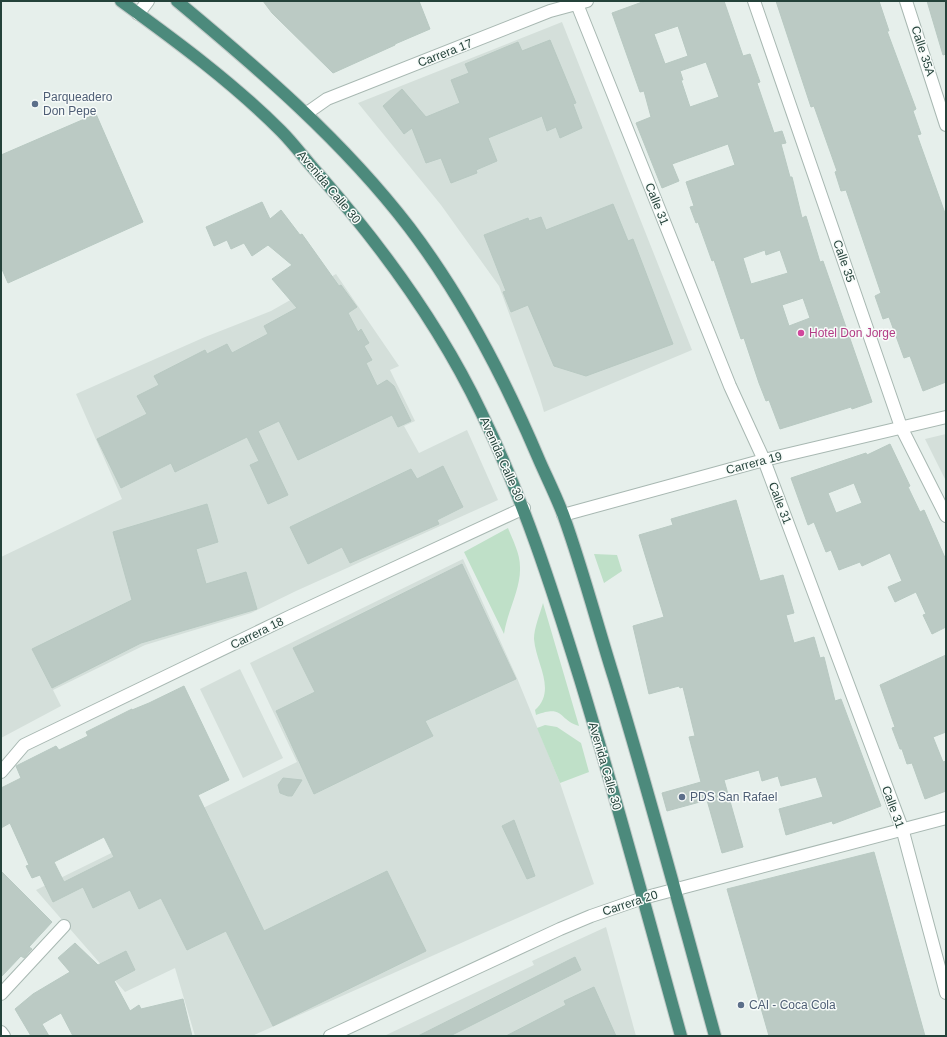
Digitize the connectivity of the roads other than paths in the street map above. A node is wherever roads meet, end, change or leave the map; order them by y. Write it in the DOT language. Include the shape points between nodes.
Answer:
graph roads {
  1 [pos="120,1"];
  2 [pos="148,1"];
  3 [pos="177,1"];
  4 [pos="754,1"];
  5 [pos="906,1"];
  6 [pos="581,2"];
  7 [pos="138,14"];
  8 [pos="307,114"];
  9 [pos="946,125"];
  10 [pos="946,417"];
  11 [pos="901,427"];
  12 [pos="764,460"];
  13 [pos="524,508"];
  14 [pos="563,515"];
  15 [pos="946,516"];
  16 [pos="1,772"];
  17 [pos="946,818"];
  18 [pos="902,828"];
  19 [pos="674,889"];
  20 [pos="643,898"];
  21 [pos="64,926"];
  22 [pos="1,994"];
  23 [pos="946,994"];
  24 [pos="1,1032"];
  25 [pos="4,1036"];
  26 [pos="330,1036"];
  27 [pos="680,1036"];
  28 [pos="715,1036"];
  1 -- 7 [label="highway, Avenida Calle 30"];
  2 -- 7 [label="street"];
  3 -- 8 [label="highway"];
  4 -- 11 [label="street, Calle 35"];
  5 -- 9 [label="street, Calle 35A"];
  6 -- 8 [label="street, Carrera 17" via="550,11 327,99"];
  6 -- 12 [label="street, Calle 31" via="727,379"];
  7 -- 13 [label="highway, Avenida Calle 30" via="218,73 281,132 340,198 394,265 439,336 480,409"];
  8 -- 14 [label="highway" via="374,185 408,226 439,271 482,341 518,409"];
  10 -- 11 [label="street, Carrera 19"];
  11 -- 12 [label="street, Carrera 19"];
  11 -- 15 [label="street, Calle 35"];
  12 -- 14 [label="street, Carrera 19"];
  12 -- 18 [label="street, Calle 31"];
  13 -- 16 [label="street, Carrera 18" via="291,616 24,745"];
  13 -- 20 [label="highway, Avenida Calle 30" via="545,567 598,740"];
  14 -- 19 [label="highway" via="629,727"];
  17 -- 18 [label="street, Carrera 20"];
  18 -- 19 [label="street, Carrera 20"];
  18 -- 23 [label="street, Calle 31"];
  19 -- 20 [label="street, Carrera 20"];
  19 -- 28 [label="highway"];
  20 -- 26 [label="street, Carrera 20" via="560,929"];
  20 -- 27 [label="highway, Avenida Calle 30"];
  21 -- 22 [label="street"];
  24 -- 25 [label="street"];
}
